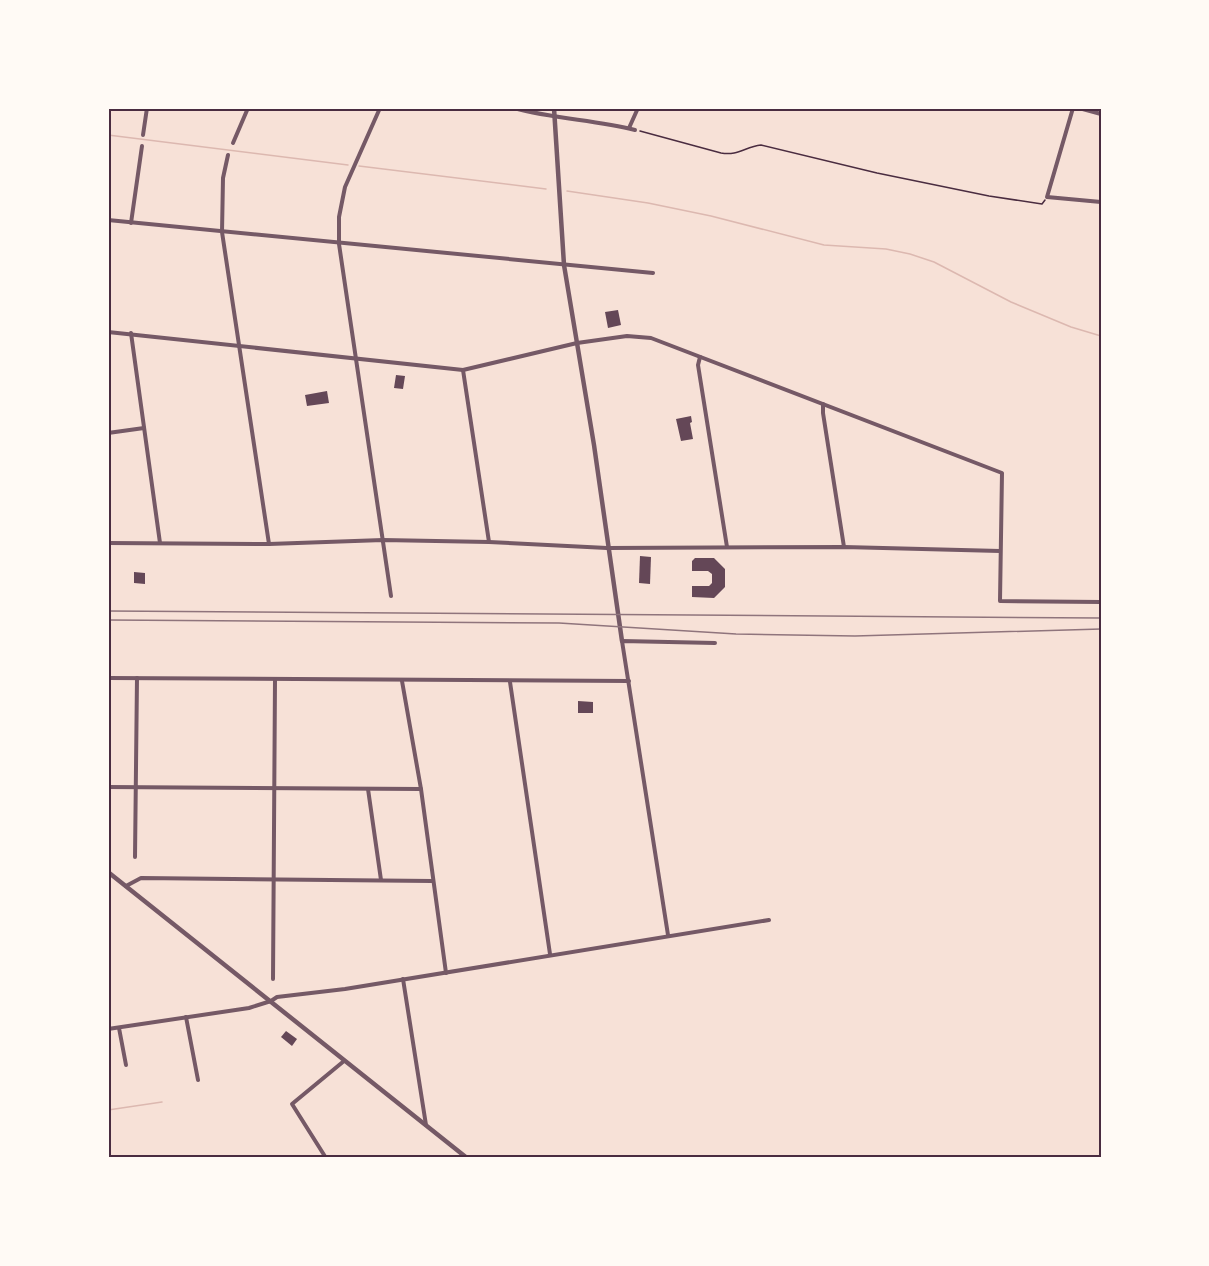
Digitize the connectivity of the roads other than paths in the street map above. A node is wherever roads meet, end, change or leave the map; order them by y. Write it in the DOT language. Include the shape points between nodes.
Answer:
graph roads {
  1 [pos="147,108"];
  2 [pos="248,108"];
  3 [pos="380,108"];
  4 [pos="514,108"];
  5 [pos="554,108"];
  6 [pos="638,108"];
  7 [pos="1073,108"];
  8 [pos="1079,108"];
  9 [pos="1101,114"];
  10 [pos="554,117"];
  11 [pos="629,128"];
  12 [pos="635,130"];
  13 [pos="143,135"];
  14 [pos="233,142"];
  15 [pos="142,146"];
  16 [pos="228,154"];
  17 [pos="1101,202"];
  18 [pos="108,220"];
  19 [pos="131,223"];
  20 [pos="222,231"];
  21 [pos="339,244"];
  22 [pos="564,265"];
  23 [pos="653,273"];
  24 [pos="108,332"];
  25 [pos="131,333"];
  26 [pos="577,343"];
  27 [pos="240,346"];
  28 [pos="700,357"];
  29 [pos="356,358"];
  30 [pos="463,370"];
  31 [pos="823,404"];
  32 [pos="144,428"];
  33 [pos="108,433"];
  34 [pos="383,540"];
  35 [pos="489,542"];
  36 [pos="108,543"];
  37 [pos="160,543"];
  38 [pos="269,544"];
  39 [pos="607,548"];
  40 [pos="726,548"];
  41 [pos="844,548"];
  42 [pos="1000,550"];
  43 [pos="391,596"];
  44 [pos="1101,602"];
  45 [pos="622,641"];
  46 [pos="715,643"];
  47 [pos="108,678"];
  48 [pos="137,678"];
  49 [pos="274,680"];
  50 [pos="402,681"];
  51 [pos="629,681"];
  52 [pos="510,682"];
  53 [pos="108,787"];
  54 [pos="137,787"];
  55 [pos="274,788"];
  56 [pos="369,789"];
  57 [pos="420,789"];
  58 [pos="135,857"];
  59 [pos="108,872"];
  60 [pos="381,880"];
  61 [pos="273,881"];
  62 [pos="432,881"];
  63 [pos="126,886"];
  64 [pos="770,920"];
  65 [pos="668,936"];
  66 [pos="550,954"];
  67 [pos="446,973"];
  68 [pos="273,979"];
  69 [pos="403,980"];
  70 [pos="271,1001"];
  71 [pos="186,1017"];
  72 [pos="119,1028"];
  73 [pos="108,1029"];
  74 [pos="344,1061"];
  75 [pos="126,1065"];
  76 [pos="198,1080"];
  77 [pos="426,1125"];
  78 [pos="326,1158"];
  79 [pos="466,1158"];
  1 -- 13 [label="street"];
  2 -- 14 [label="street"];
  3 -- 21 [label="street" via="345,187"];
  4 -- 10 [label="street"];
  5 -- 10 [label="street"];
  6 -- 11 [label="street"];
  7 -- 17 [label="street" via="1047,196"];
  8 -- 9 [label="street"];
  10 -- 11 [label="street"];
  10 -- 22 [label="street"];
  11 -- 12 [label="street"];
  15 -- 19 [label="street"];
  16 -- 20 [label="street" via="223,178"];
  18 -- 19 [label="street"];
  19 -- 20 [label="street"];
  20 -- 21 [label="street"];
  20 -- 27 [label="street"];
  21 -- 22 [label="street"];
  21 -- 29 [label="street"];
  22 -- 23 [label="street"];
  22 -- 26 [label="street"];
  24 -- 25 [label="street"];
  25 -- 27 [label="street"];
  25 -- 32 [label="street"];
  26 -- 28 [label="street" via="640,336"];
  26 -- 30 [label="street"];
  26 -- 39 [label="street"];
  27 -- 29 [label="street"];
  27 -- 38 [label="street"];
  28 -- 31 [label="street"];
  28 -- 40 [label="street" via="698,365"];
  29 -- 30 [label="street"];
  29 -- 34 [label="street"];
  30 -- 35 [label="street"];
  31 -- 41 [label="street"];
  31 -- 42 [label="street" via="1002,472"];
  32 -- 33 [label="street"];
  32 -- 37 [label="street"];
  34 -- 35 [label="street"];
  34 -- 38 [label="street"];
  34 -- 43 [label="street"];
  35 -- 39 [label="street"];
  36 -- 37 [label="street"];
  37 -- 38 [label="street"];
  39 -- 40 [label="street"];
  39 -- 45 [label="street"];
  40 -- 41 [label="street"];
  41 -- 42 [label="street"];
  42 -- 44 [label="street" via="1000,601"];
  45 -- 46 [label="street"];
  45 -- 51 [label="street"];
  47 -- 48 [label="street"];
  48 -- 49 [label="street"];
  48 -- 54 [label="street"];
  49 -- 50 [label="street"];
  49 -- 55 [label="street"];
  50 -- 52 [label="street"];
  50 -- 57 [label="street"];
  51 -- 52 [label="street"];
  51 -- 65 [label="street"];
  52 -- 66 [label="street"];
  53 -- 54 [label="street"];
  54 -- 55 [label="street"];
  54 -- 58 [label="street"];
  55 -- 56 [label="street"];
  55 -- 61 [label="street"];
  56 -- 57 [label="street"];
  56 -- 60 [label="street"];
  57 -- 62 [label="street"];
  59 -- 63 [label="street"];
  60 -- 61 [label="street"];
  60 -- 62 [label="street"];
  61 -- 63 [label="street" via="141,878"];
  61 -- 68 [label="street"];
  62 -- 67 [label="street"];
  63 -- 70 [label="street"];
  64 -- 65 [label="street"];
  65 -- 66 [label="street"];
  66 -- 67 [label="street"];
  67 -- 69 [label="street"];
  69 -- 70 [label="street" via="277,997"];
  69 -- 77 [label="street"];
  70 -- 71 [label="street"];
  70 -- 74 [label="street"];
  71 -- 72 [label="street"];
  71 -- 76 [label="street"];
  72 -- 73 [label="street"];
  72 -- 75 [label="street"];
  74 -- 77 [label="street"];
  74 -- 78 [label="street" via="292,1104"];
  77 -- 79 [label="street"];
}
